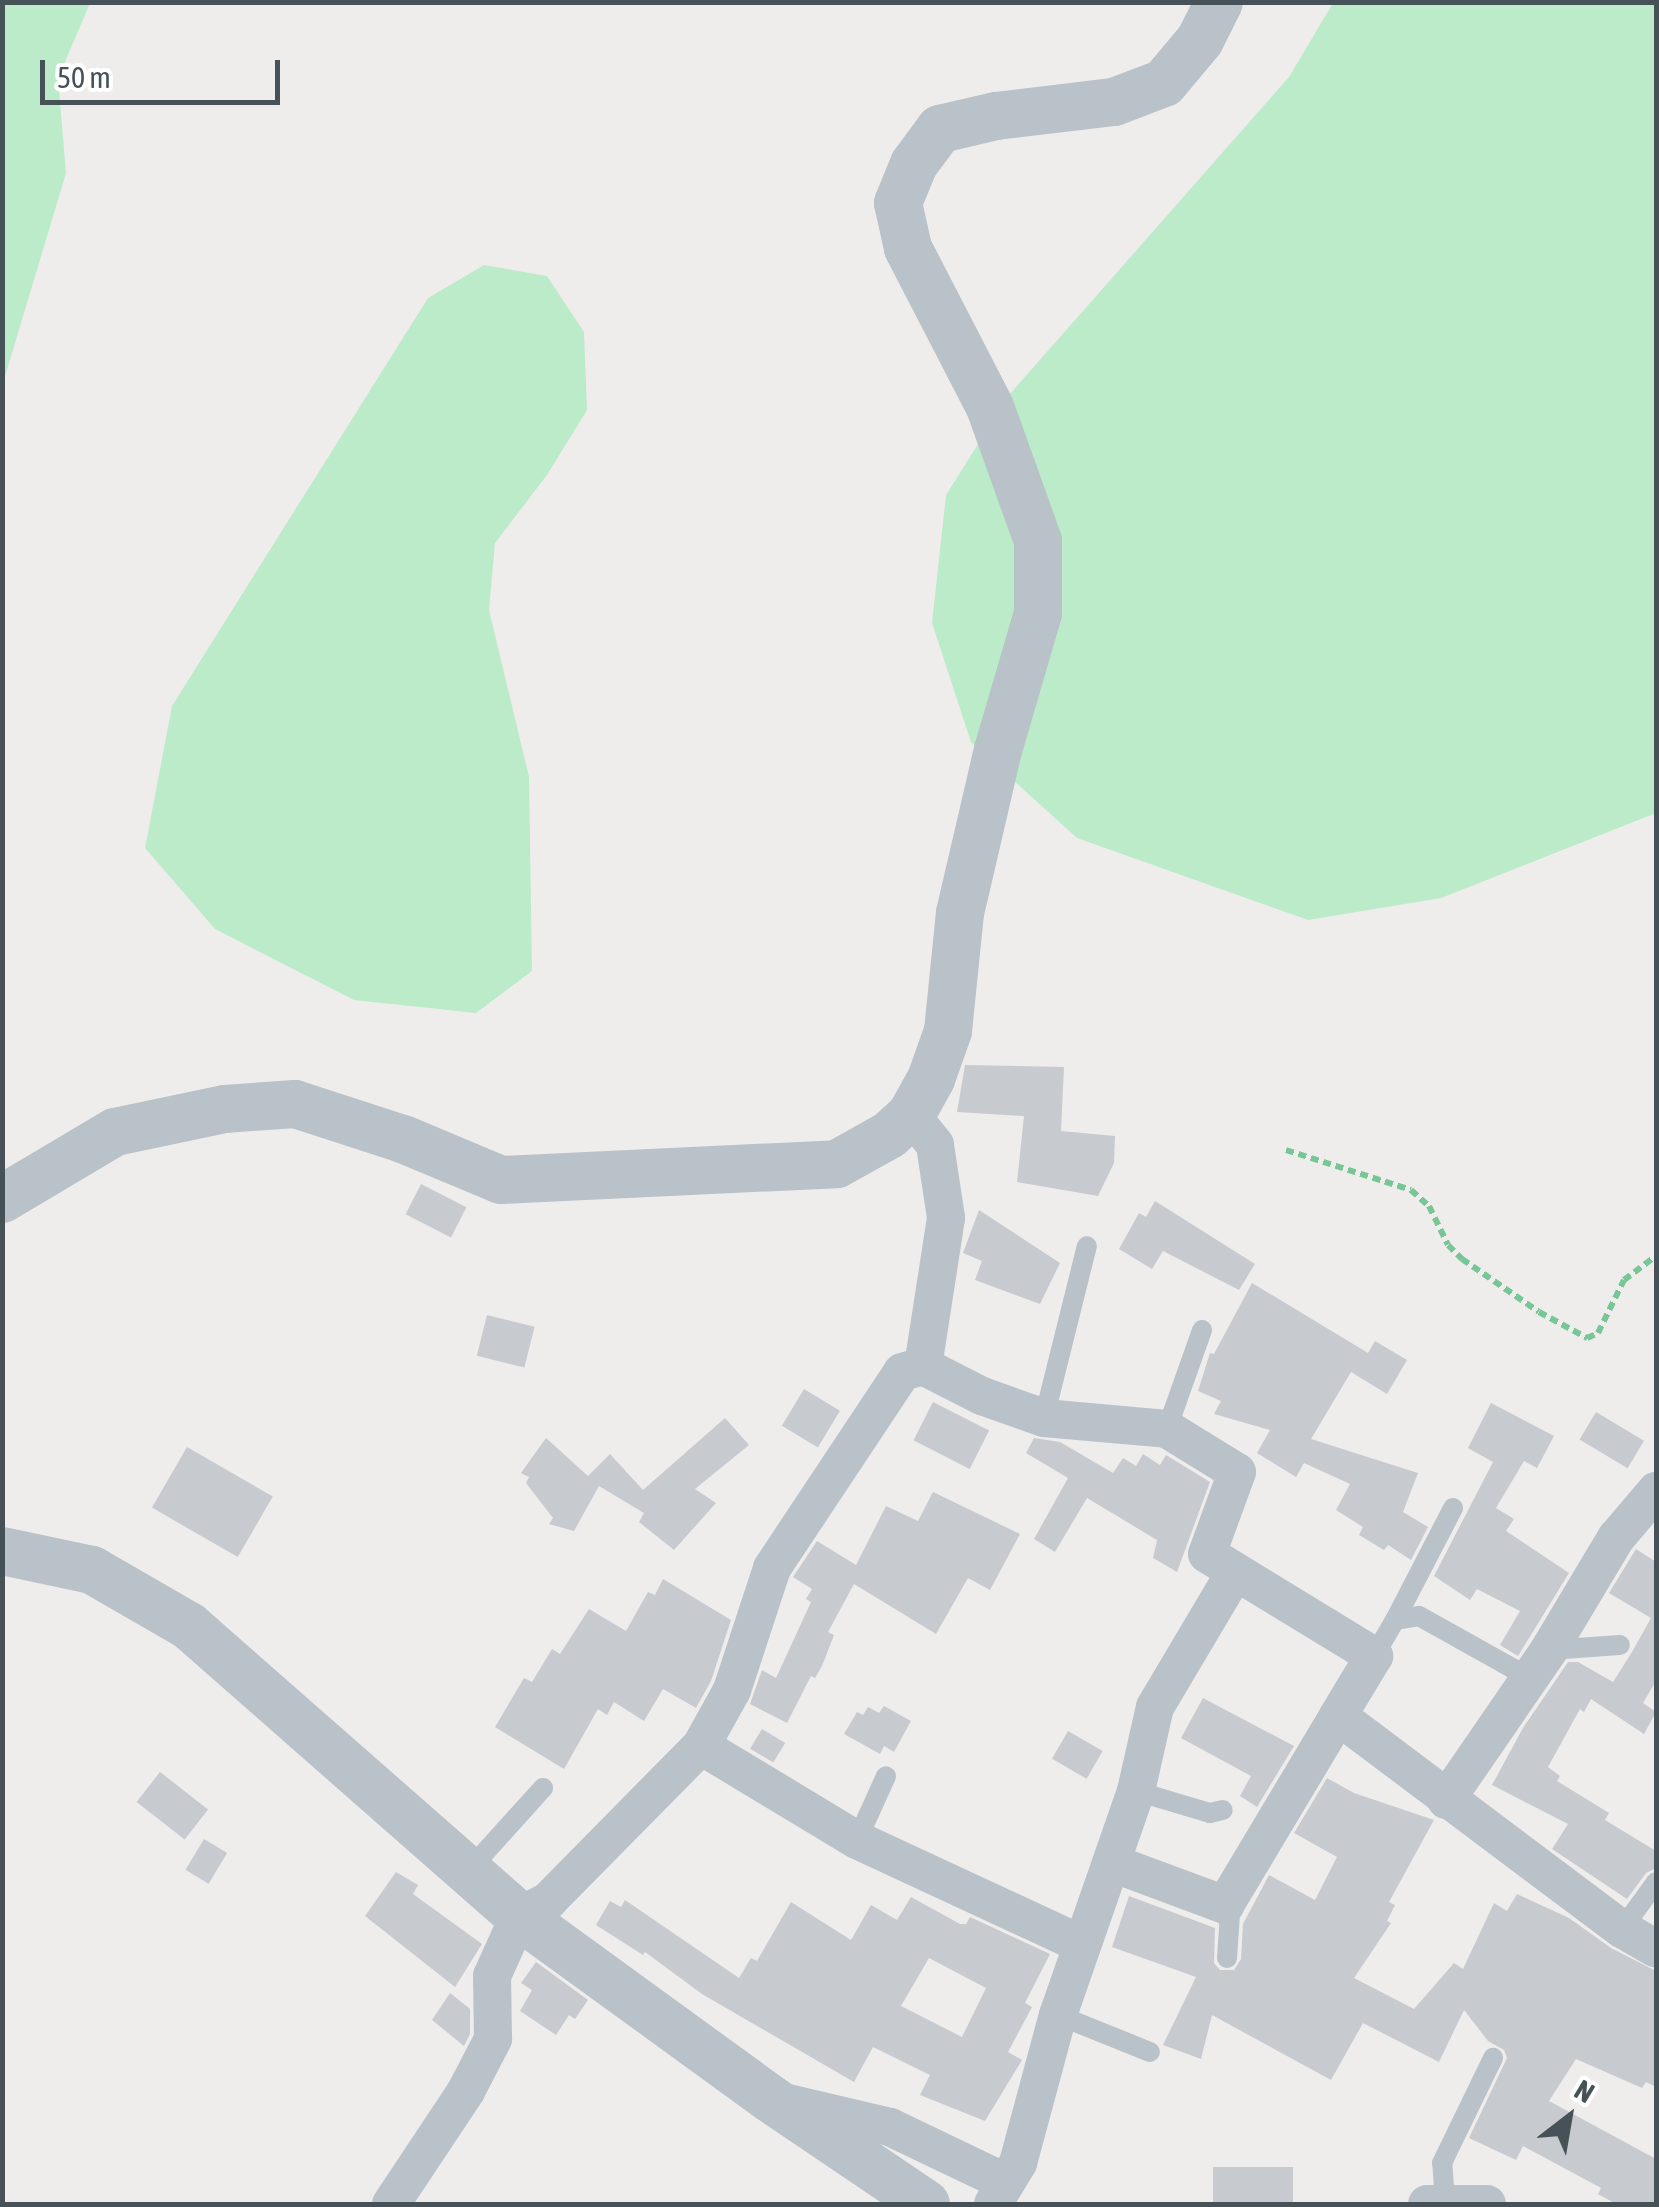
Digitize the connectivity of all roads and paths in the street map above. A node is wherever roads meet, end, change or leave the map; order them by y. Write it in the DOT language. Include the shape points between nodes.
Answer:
graph roads {
  1 [pos="1220,2"];
  2 [pos="912,1115"];
  3 [pos="1286,1150"];
  4 [pos="2,1199"];
  5 [pos="1086,1246"];
  6 [pos="1656,1256"];
  7 [pos="1202,1330"];
  8 [pos="923,1366"];
  9 [pos="1044,1418"];
  10 [pos="1167,1430"];
  11 [pos="1651,1506"];
  12 [pos="1453,1508"];
  13 [pos="2,1551"];
  14 [pos="1236,1572"];
  15 [pos="1396,1620"];
  16 [pos="1620,1644"];
  17 [pos="1374,1656"];
  18 [pos="1538,1664"];
  19 [pos="1338,1716"];
  20 [pos="701,1746"];
  21 [pos="886,1776"];
  22 [pos="542,1788"];
  23 [pos="1136,1791"];
  24 [pos="1446,1800"];
  25 [pos="1223,1810"];
  26 [pos="856,1840"];
  27 [pos="1112,1863"];
  28 [pos="468,1871"];
  29 [pos="1656,1882"];
  30 [pos="1230,1897"];
  31 [pos="519,1916"];
  32 [pos="1622,1928"];
  33 [pos="1081,1944"];
  34 [pos="1656,1950"];
  35 [pos="1227,1958"];
  36 [pos="1058,2015"];
  37 [pos="1150,2052"];
  38 [pos="1493,2058"];
  39 [pos="771,2100"];
  40 [pos="1002,2198"];
  41 [pos="1436,2203"];
  42 [pos="392,2204"];
  43 [pos="926,2204"];
  44 [pos="1488,2204"];
  1 -- 2 [label="street" via="1200,40 1164,83 1114,102 940,129 914,164 898,203 908,248 990,407 1038,541 1038,613 960,913 948,1031"];
  2 -- 4 [label="street" via="836,1164 501,1180 295,1104 225,1109 115,1132"];
  2 -- 8 [label="street" via="935,1144 946,1218"];
  3 -- 6 [label="path" via="1411,1190 1462,1259 1587,1338 1598,1333 1624,1280"];
  5 -- 9 [label="lane"];
  7 -- 10 [label="lane"];
  8 -- 9 [label="street"];
  8 -- 20 [label="street" via="902,1372 772,1568 732,1690"];
  9 -- 10 [label="street"];
  10 -- 14 [label="street" via="1237,1472 1207,1554"];
  11 -- 18 [label="street" via="1616,1538"];
  12 -- 15 [label="lane"];
  13 -- 28 [label="street" via="92,1570 189,1626"];
  14 -- 17 [label="street"];
  14 -- 23 [label="street" via="1155,1707"];
  15 -- 17 [label="lane"];
  15 -- 18 [label="lane" via="1419,1616"];
  16 -- 18 [label="lane"];
  17 -- 19 [label="street"];
  18 -- 24 [label="street"];
  19 -- 24 [label="street"];
  19 -- 30 [label="street"];
  20 -- 26 [label="street"];
  20 -- 31 [label="street" via="548,1901"];
  21 -- 26 [label="lane"];
  22 -- 28 [label="lane"];
  23 -- 25 [label="lane" via="1210,1813"];
  23 -- 27 [label="street"];
  24 -- 32 [label="street"];
  26 -- 33 [label="street"];
  27 -- 30 [label="street" via="1226,1905"];
  27 -- 33 [label="street"];
  28 -- 31 [label="street"];
  29 -- 32 [label="lane"];
  30 -- 35 [label="lane"];
  31 -- 39 [label="street"];
  31 -- 42 [label="street" via="492,1976 494,2039"];
  32 -- 34 [label="street"];
  33 -- 36 [label="street"];
  36 -- 37 [label="lane"];
  36 -- 40 [label="street"];
  38 -- 41 [label="lane" via="1442,2163"];
  39 -- 40 [label="street" via="890,2126"];
  39 -- 43 [label="street"];
  41 -- 44 [label="street"];
}
